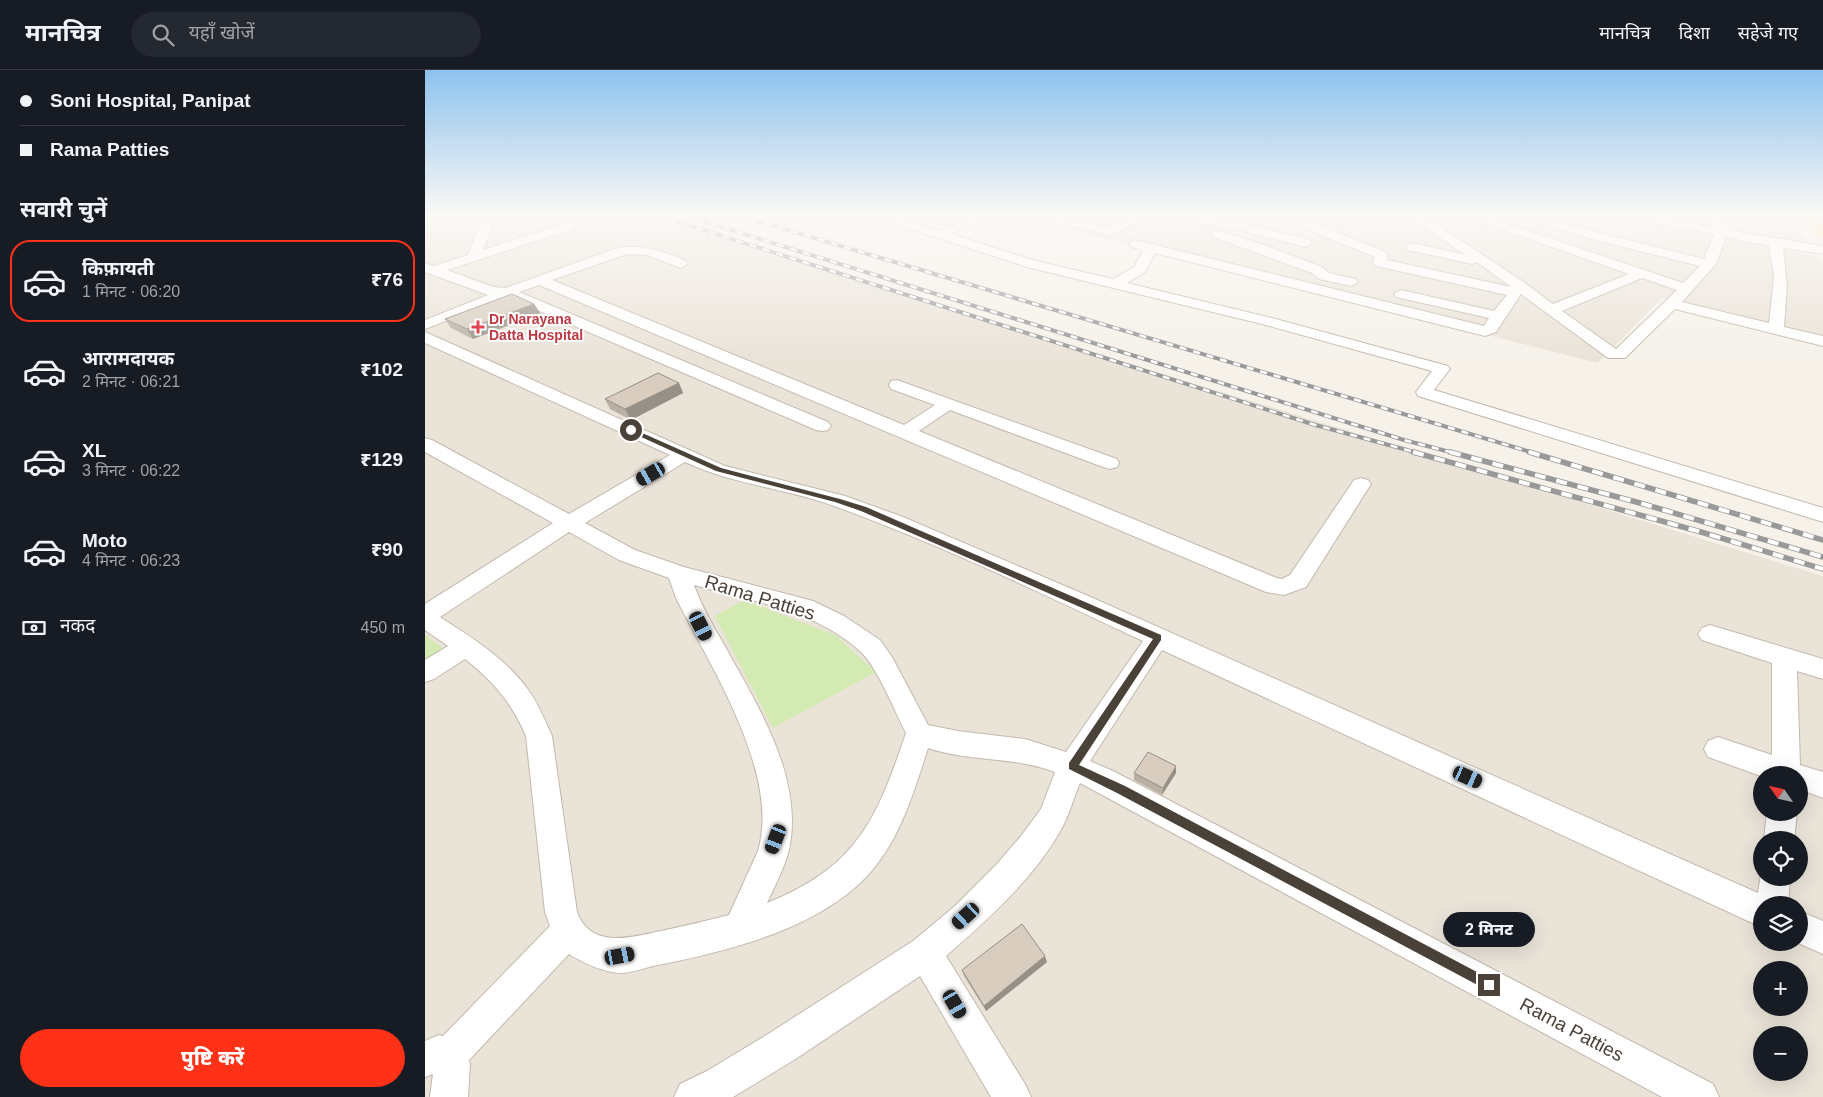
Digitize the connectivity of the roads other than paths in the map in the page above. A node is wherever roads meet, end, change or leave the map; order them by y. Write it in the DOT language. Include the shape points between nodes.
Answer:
graph roads {
  1 [pos="455,263"];
  2 [pos="587,263"];
  3 [pos="1029,263"];
  4 [pos="1142,263"];
  5 [pos="1212,263"];
  6 [pos="1297,263"];
  7 [pos="1381,263"];
  8 [pos="1485,263"];
  9 [pos="1614,263"];
  10 [pos="1705,263"];
  11 [pos="1781,263"];
  12 [pos="1709,264"];
  13 [pos="436,268"];
  14 [pos="1643,273"];
  15 [pos="539,280"];
  16 [pos="1115,284"];
  17 [pos="1361,285"];
  18 [pos="1517,289"];
  19 [pos="1686,289"];
  20 [pos="1389,291"];
  21 [pos="507,292"];
  22 [pos="1672,304"];
  23 [pos="1551,310"];
  24 [pos="1498,316"];
  25 [pos="425,325"];
  26 [pos="1776,330"];
  27 [pos="425,337"];
  28 [pos="1823,341"];
  29 [pos="897,384"];
  30 [pos="948,404"];
  31 [pos="822,426"];
  32 [pos="905,433"];
  33 [pos="425,444"];
  34 [pos="684,455"];
  35 [pos="1110,463"];
  36 [pos="1361,484"];
  37 [pos="1823,515"];
  38 [pos="569,523"];
  39 [pos="679,573"];
  40 [pos="425,616"];
  41 [pos="1710,634"];
  42 [pos="1158,637"];
  43 [pos="466,647"];
  44 [pos="1784,656"];
  45 [pos="1823,669"];
  46 [pos="425,672"];
  47 [pos="919,733"];
  48 [pos="1718,748"];
  49 [pos="1073,766"];
  50 [pos="1767,766"];
  51 [pos="1790,766"];
  52 [pos="1808,780"];
  53 [pos="1823,785"];
  54 [pos="1753,907"];
  55 [pos="740,927"];
  56 [pos="568,931"];
  57 [pos="1808,932"];
  58 [pos="1823,938"];
  59 [pos="925,953"];
  60 [pos="437,1057"];
  61 [pos="449,1097"];
  62 [pos="693,1097"];
  63 [pos="1012,1097"];
  64 [pos="1700,1097"];
  1 -- 13 [label="street"];
  2 -- 15 [label="street"];
  3 -- 16 [label="street"];
  4 -- 16 [label="street" via="1140,269"];
  5 -- 24 [label="street" via="1485,331 1491,329"];
  6 -- 17 [label="street" via="1324,276"];
  7 -- 18 [label="street"];
  8 -- 18 [label="street"];
  9 -- 14 [label="street"];
  10 -- 12 [label="street"];
  11 -- 26 [label="street" via="1782,284"];
  12 -- 19 [label="street"];
  13 -- 21 [label="street" via="491,291"];
  14 -- 19 [label="street"];
  14 -- 23 [label="street"];
  15 -- 21 [label="street"];
  15 -- 32 [label="street"];
  16 -- 37 [label="street" via="1442,369 1424,392"];
  18 -- 23 [label="street"];
  18 -- 24 [label="street"];
  19 -- 22 [label="street"];
  20 -- 24 [label="street"];
  21 -- 25 [label="street"];
  21 -- 31 [label="street"];
  22 -- 23 [label="street" via="1619,355"];
  22 -- 26 [label="street"];
  26 -- 28 [label="street"];
  27 -- 34 [label="street"];
  29 -- 30 [label="street"];
  30 -- 32 [label="street"];
  30 -- 35 [label="street"];
  32 -- 36 [label="street" via="1274,586 1284,587 1298,581"];
  33 -- 38 [label="street, Rama Patties"];
  34 -- 38 [label="street"];
  34 -- 42 [label="street" via="718,470 863,509"];
  38 -- 39 [label="street, Rama Patties" via="627,555"];
  38 -- 40 [label="street"];
  39 -- 47 [label="street, Rama Patties" via="805,607 856,635 871,647 883,664"];
  39 -- 55 [label="street" via="688,600 755,730 774,782 778,810 776,839"];
  40 -- 43 [label="street"];
  41 -- 44 [label="street"];
  42 -- 49 [label="street"];
  42 -- 54 [label="street"];
  43 -- 46 [label="street"];
  43 -- 56 [label="street" via="505,679 520,697 539,736 561,912"];
  44 -- 45 [label="street"];
  44 -- 51 [label="street"];
  47 -- 49 [label="street, Rama Patties" via="947,741 1023,750"];
  47 -- 55 [label="street" via="901,789 877,838 855,866 823,892 795,908"];
  48 -- 50 [label="street"];
  49 -- 59 [label="street" via="1052,817 1032,846 1008,875"];
  49 -- 64 [label="street, Rama Patties"];
  52 -- 53 [label="street"];
  55 -- 56 [label="street" via="707,939 620,956 589,947"];
  56 -- 60 [label="street"];
  57 -- 58 [label="street"];
  59 -- 62 [label="street" via="781,1047"];
  59 -- 63 [label="street"];
  60 -- 61 [label="street" via="452,1065"];
}
